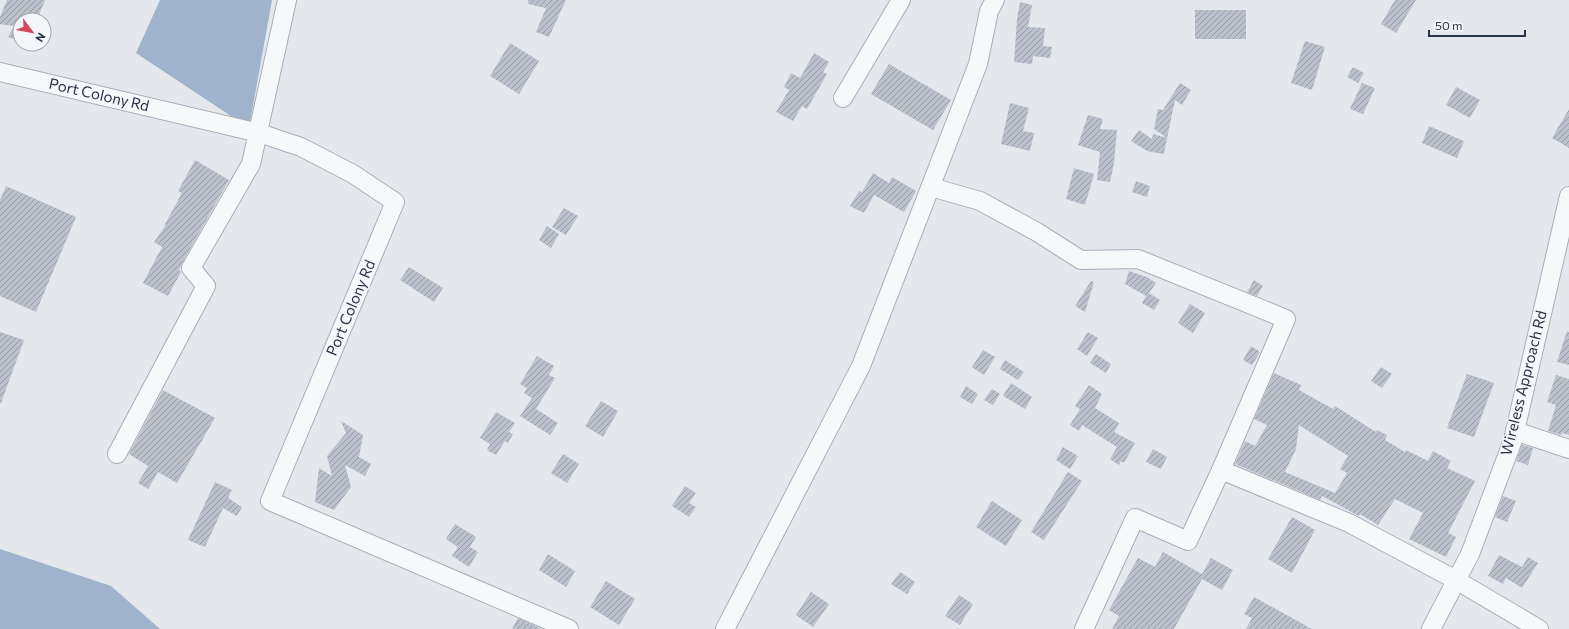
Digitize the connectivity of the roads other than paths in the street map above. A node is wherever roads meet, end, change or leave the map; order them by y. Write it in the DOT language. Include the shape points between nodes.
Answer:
graph roads {
  1 [pos="287,0"];
  2 [pos="901,0"];
  3 [pos="995,0"];
  4 [pos="0,72"];
  5 [pos="843,98"];
  6 [pos="259,133"];
  7 [pos="930,187"];
  8 [pos="1569,196"];
  9 [pos="1515,431"];
  10 [pos="1569,449"];
  11 [pos="117,454"];
  12 [pos="1221,470"];
  13 [pos="1456,580"];
  14 [pos="569,629"];
  15 [pos="724,629"];
  16 [pos="1084,629"];
  17 [pos="1431,629"];
  18 [pos="1539,629"];
  1 -- 6 [label="street"];
  2 -- 5 [label="street"];
  3 -- 7 [label="street" via="989,11 978,64"];
  4 -- 6 [label="street, Port Colony Rd"];
  6 -- 11 [label="street" via="251,164 191,268 206,286"];
  6 -- 14 [label="street, Port Colony Rd" via="301,147 353,174 395,202 270,502"];
  7 -- 12 [label="street" via="980,200 1081,260 1138,259 1286,319"];
  7 -- 15 [label="street" via="861,366"];
  8 -- 9 [label="street, Wireless Approach Rd"];
  9 -- 10 [label="street"];
  9 -- 13 [label="street, Wireless Approach Rd" via="1470,554"];
  12 -- 13 [label="street" via="1349,523"];
  12 -- 16 [label="street" via="1188,541 1135,518"];
  13 -- 17 [label="street, Wireless Approach Rd"];
  13 -- 18 [label="street"];
}
